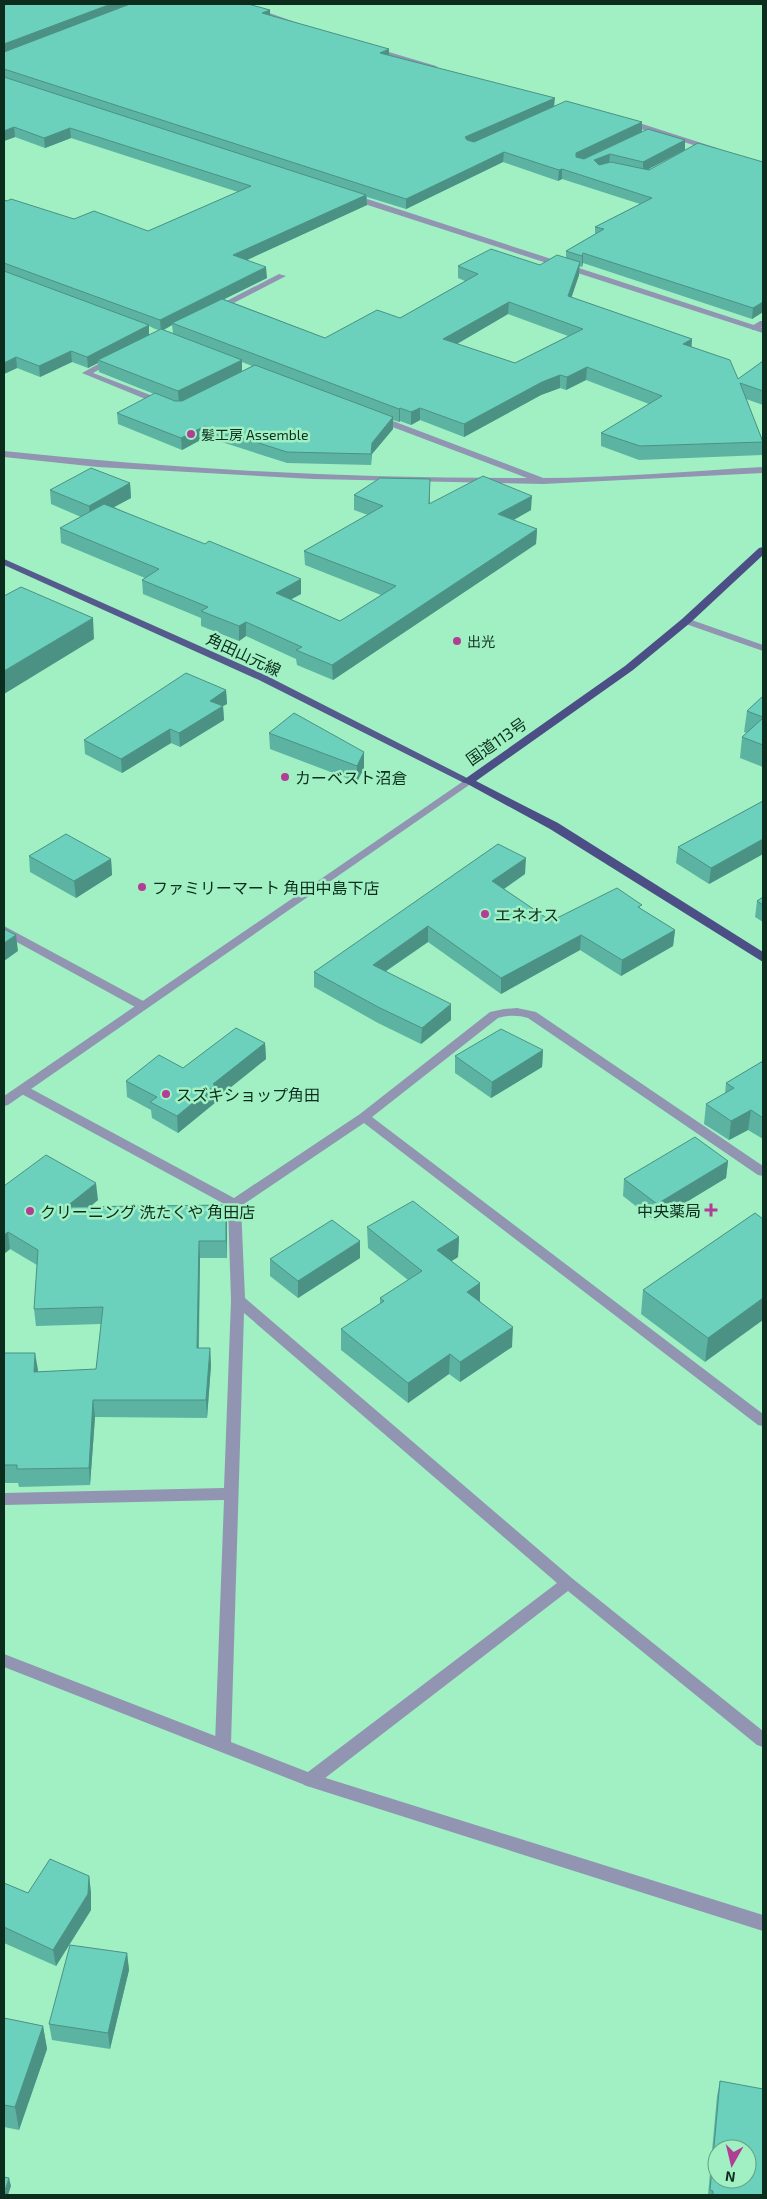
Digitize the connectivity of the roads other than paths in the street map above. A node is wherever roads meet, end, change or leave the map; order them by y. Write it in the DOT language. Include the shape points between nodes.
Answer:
graph roads {
  1 [pos="238,4"];
  2 [pos="310,28"];
  3 [pos="365,47"];
  4 [pos="439,68"];
  5 [pos="618,120"];
  6 [pos="654,131"];
  7 [pos="646,135"];
  8 [pos="704,145"];
  9 [pos="695,150"];
  10 [pos="721,150"];
  11 [pos="340,193"];
  12 [pos="282,276"];
  13 [pos="204,314"];
  14 [pos="763,323"];
  15 [pos="759,330"];
  16 [pos="120,356"];
  17 [pos="169,405"];
  18 [pos="366,414"];
  19 [pos="4,454"];
  20 [pos="763,470"];
  21 [pos="543,481"];
  22 [pos="763,550"];
  23 [pos="4,562"];
  24 [pos="686,621"];
  25 [pos="763,648"];
  26 [pos="468,781"];
  27 [pos="4,930"];
  28 [pos="763,958"];
  29 [pos="141,1005"];
  30 [pos="22,1089"];
  31 [pos="4,1102"];
  32 [pos="364,1117"];
  33 [pos="763,1172"];
  34 [pos="234,1204"];
  35 [pos="238,1300"];
  36 [pos="763,1421"];
  37 [pos="231,1494"];
  38 [pos="4,1499"];
  39 [pos="568,1583"];
  40 [pos="4,1660"];
  41 [pos="763,1740"];
  42 [pos="223,1744"];
  43 [pos="310,1780"];
  44 [pos="763,1923"];
  1 -- 2 [label="street"];
  3 -- 4 [label="street"];
  5 -- 6 [label="street"];
  6 -- 7 [label="street"];
  6 -- 8 [label="street"];
  8 -- 9 [label="street"];
  8 -- 10 [label="street"];
  11 -- 15 [label="street"];
  12 -- 13 [label="street"];
  14 -- 15 [label="street"];
  16 -- 17 [label="street" via="86,373"];
  18 -- 21 [label="street"];
  19 -- 21 [label="street" via="98,464 313,476"];
  20 -- 21 [label="street"];
  22 -- 24 [label="highway, 国道113号"];
  23 -- 26 [label="main road, 角田山元線" via="254,674"];
  24 -- 25 [label="street"];
  24 -- 26 [label="highway, 国道113号" via="629,668"];
  26 -- 28 [label="highway, 国道113号" via="554,826"];
  26 -- 29 [label="street"];
  27 -- 29 [label="street"];
  29 -- 30 [label="street"];
  30 -- 31 [label="street"];
  30 -- 34 [label="street"];
  32 -- 33 [label="street" via="494,1015 516,1010 532,1015"];
  32 -- 34 [label="street"];
  32 -- 36 [label="street"];
  34 -- 35 [label="street"];
  35 -- 37 [label="street"];
  35 -- 39 [label="street"];
  37 -- 38 [label="street"];
  37 -- 42 [label="street"];
  39 -- 41 [label="street"];
  39 -- 43 [label="street"];
  40 -- 42 [label="street"];
  42 -- 43 [label="street"];
  43 -- 44 [label="street"];
}
